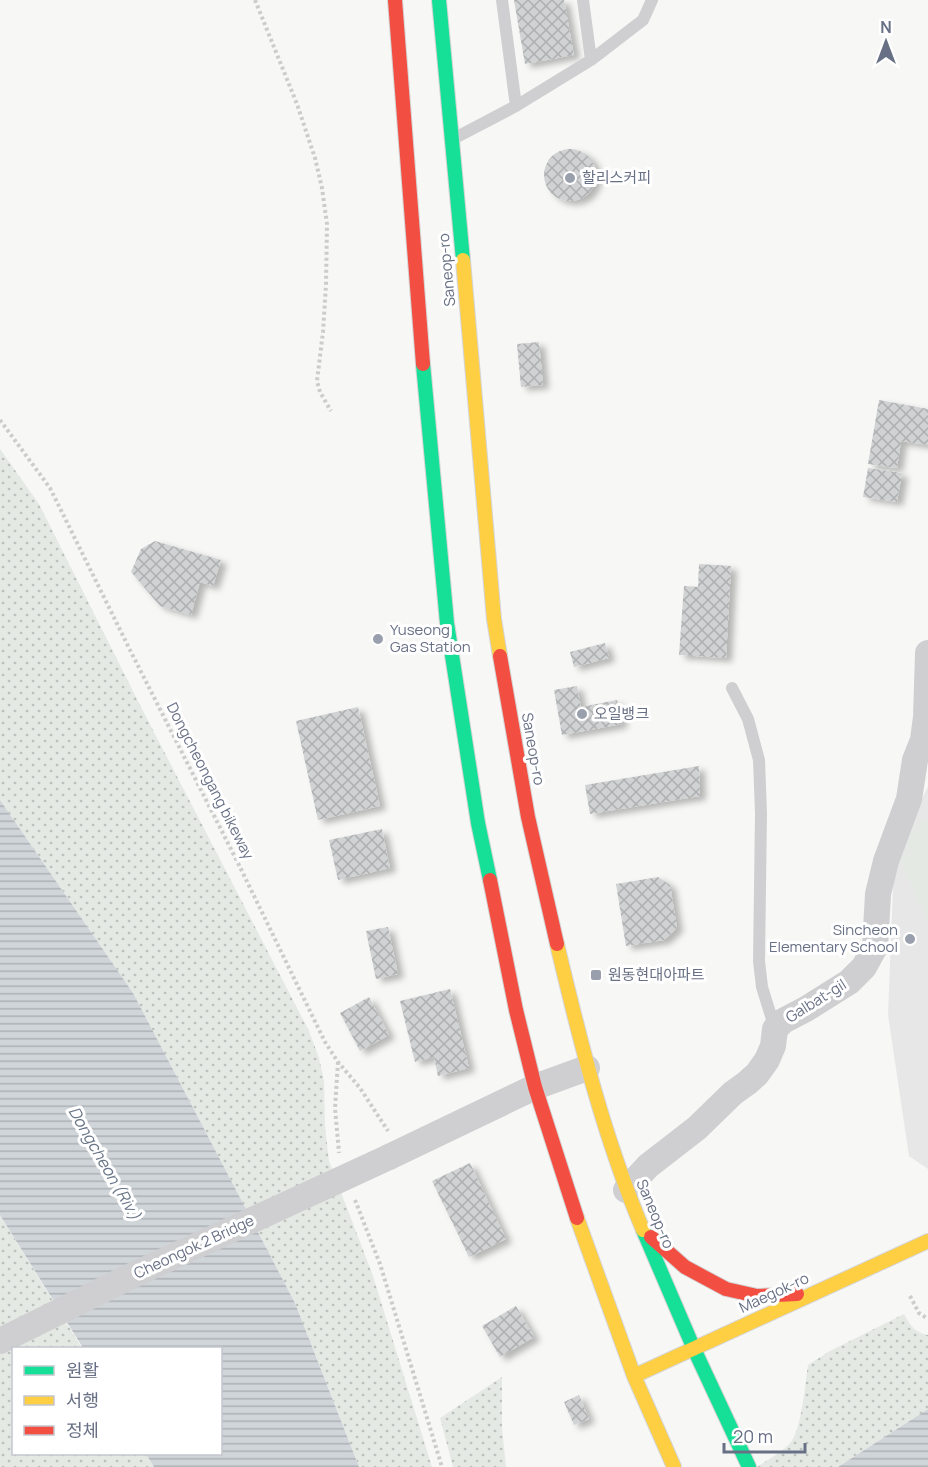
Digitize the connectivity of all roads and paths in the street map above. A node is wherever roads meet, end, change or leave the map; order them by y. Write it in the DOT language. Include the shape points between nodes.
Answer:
graph roads {
  1 [pos="255,0"];
  2 [pos="395,0"];
  3 [pos="439,0"];
  4 [pos="502,0"];
  5 [pos="583,0"];
  6 [pos="652,0"];
  7 [pos="591,60"];
  8 [pos="516,106"];
  9 [pos="452,140"];
  10 [pos="331,411"];
  11 [pos="0,420"];
  12 [pos="928,653"];
  13 [pos="732,688"];
  14 [pos="775,1029"];
  15 [pos="338,1062"];
  16 [pos="588,1068"];
  17 [pos="535,1087"];
  18 [pos="396,1154"];
  19 [pos="339,1157"];
  20 [pos="626,1190"];
  21 [pos="356,1200"];
  22 [pos="643,1230"];
  23 [pos="928,1241"];
  24 [pos="814,1293"];
  25 [pos="910,1296"];
  26 [pos="928,1319"];
  27 [pos="0,1341"];
  28 [pos="694,1348"];
  29 [pos="634,1376"];
  30 [pos="747,1463"];
  31 [pos="442,1467"];
  32 [pos="674,1467"];
  1 -- 10 [label="path" via="297,104 322,188 327,224 326,285 317,381"];
  2 -- 17 [label="main road, Saneop-ro" via="447,623 478,823"];
  3 -- 9 [label="main road, Saneop-ro"];
  4 -- 8 [label="lane"];
  5 -- 7 [label="lane"];
  6 -- 7 [label="lane" via="643,20"];
  7 -- 8 [label="lane"];
  8 -- 9 [label="lane"];
  9 -- 16 [label="main road, Saneop-ro" via="494,619 528,817"];
  11 -- 15 [label="path, Dongcheongang bikeway" via="50,488"];
  12 -- 14 [label="street, Galbat-gil" via="923,740 915,760 909,799 878,894 874,947 864,967 849,982"];
  13 -- 14 [label="lane" via="748,719 759,760 759,962"];
  14 -- 20 [label="street, Galbat-gil" via="773,1046 757,1074 648,1166"];
  15 -- 18 [label="path, Dongcheongang bikeway" via="360,1088"];
  15 -- 19 [label="path" via="335,1108"];
  16 -- 17 [label="street, Cheongok 2 Bridge"];
  16 -- 20 [label="main road, Saneop-ro"];
  17 -- 18 [label="street, Cheongok 2 Bridge"];
  17 -- 29 [label="main road, Saneop-ro" via="573,1208"];
  18 -- 27 [label="street, Cheongok 2 Bridge, bridge"];
  20 -- 22 [label="main road, Saneop-ro"];
  21 -- 31 [label="path" via="380,1264"];
  22 -- 24 [label="main road" via="685,1267 726,1289 758,1296"];
  22 -- 28 [label="main road, Saneop-ro"];
  23 -- 24 [label="main road, Maegok-ro"];
  24 -- 28 [label="main road, Maegok-ro"];
  25 -- 26 [label="path" via="919,1313"];
  28 -- 29 [label="main road, Maegok-ro"];
  28 -- 30 [label="main road, Saneop-ro"];
  29 -- 32 [label="main road, Saneop-ro"];
}
